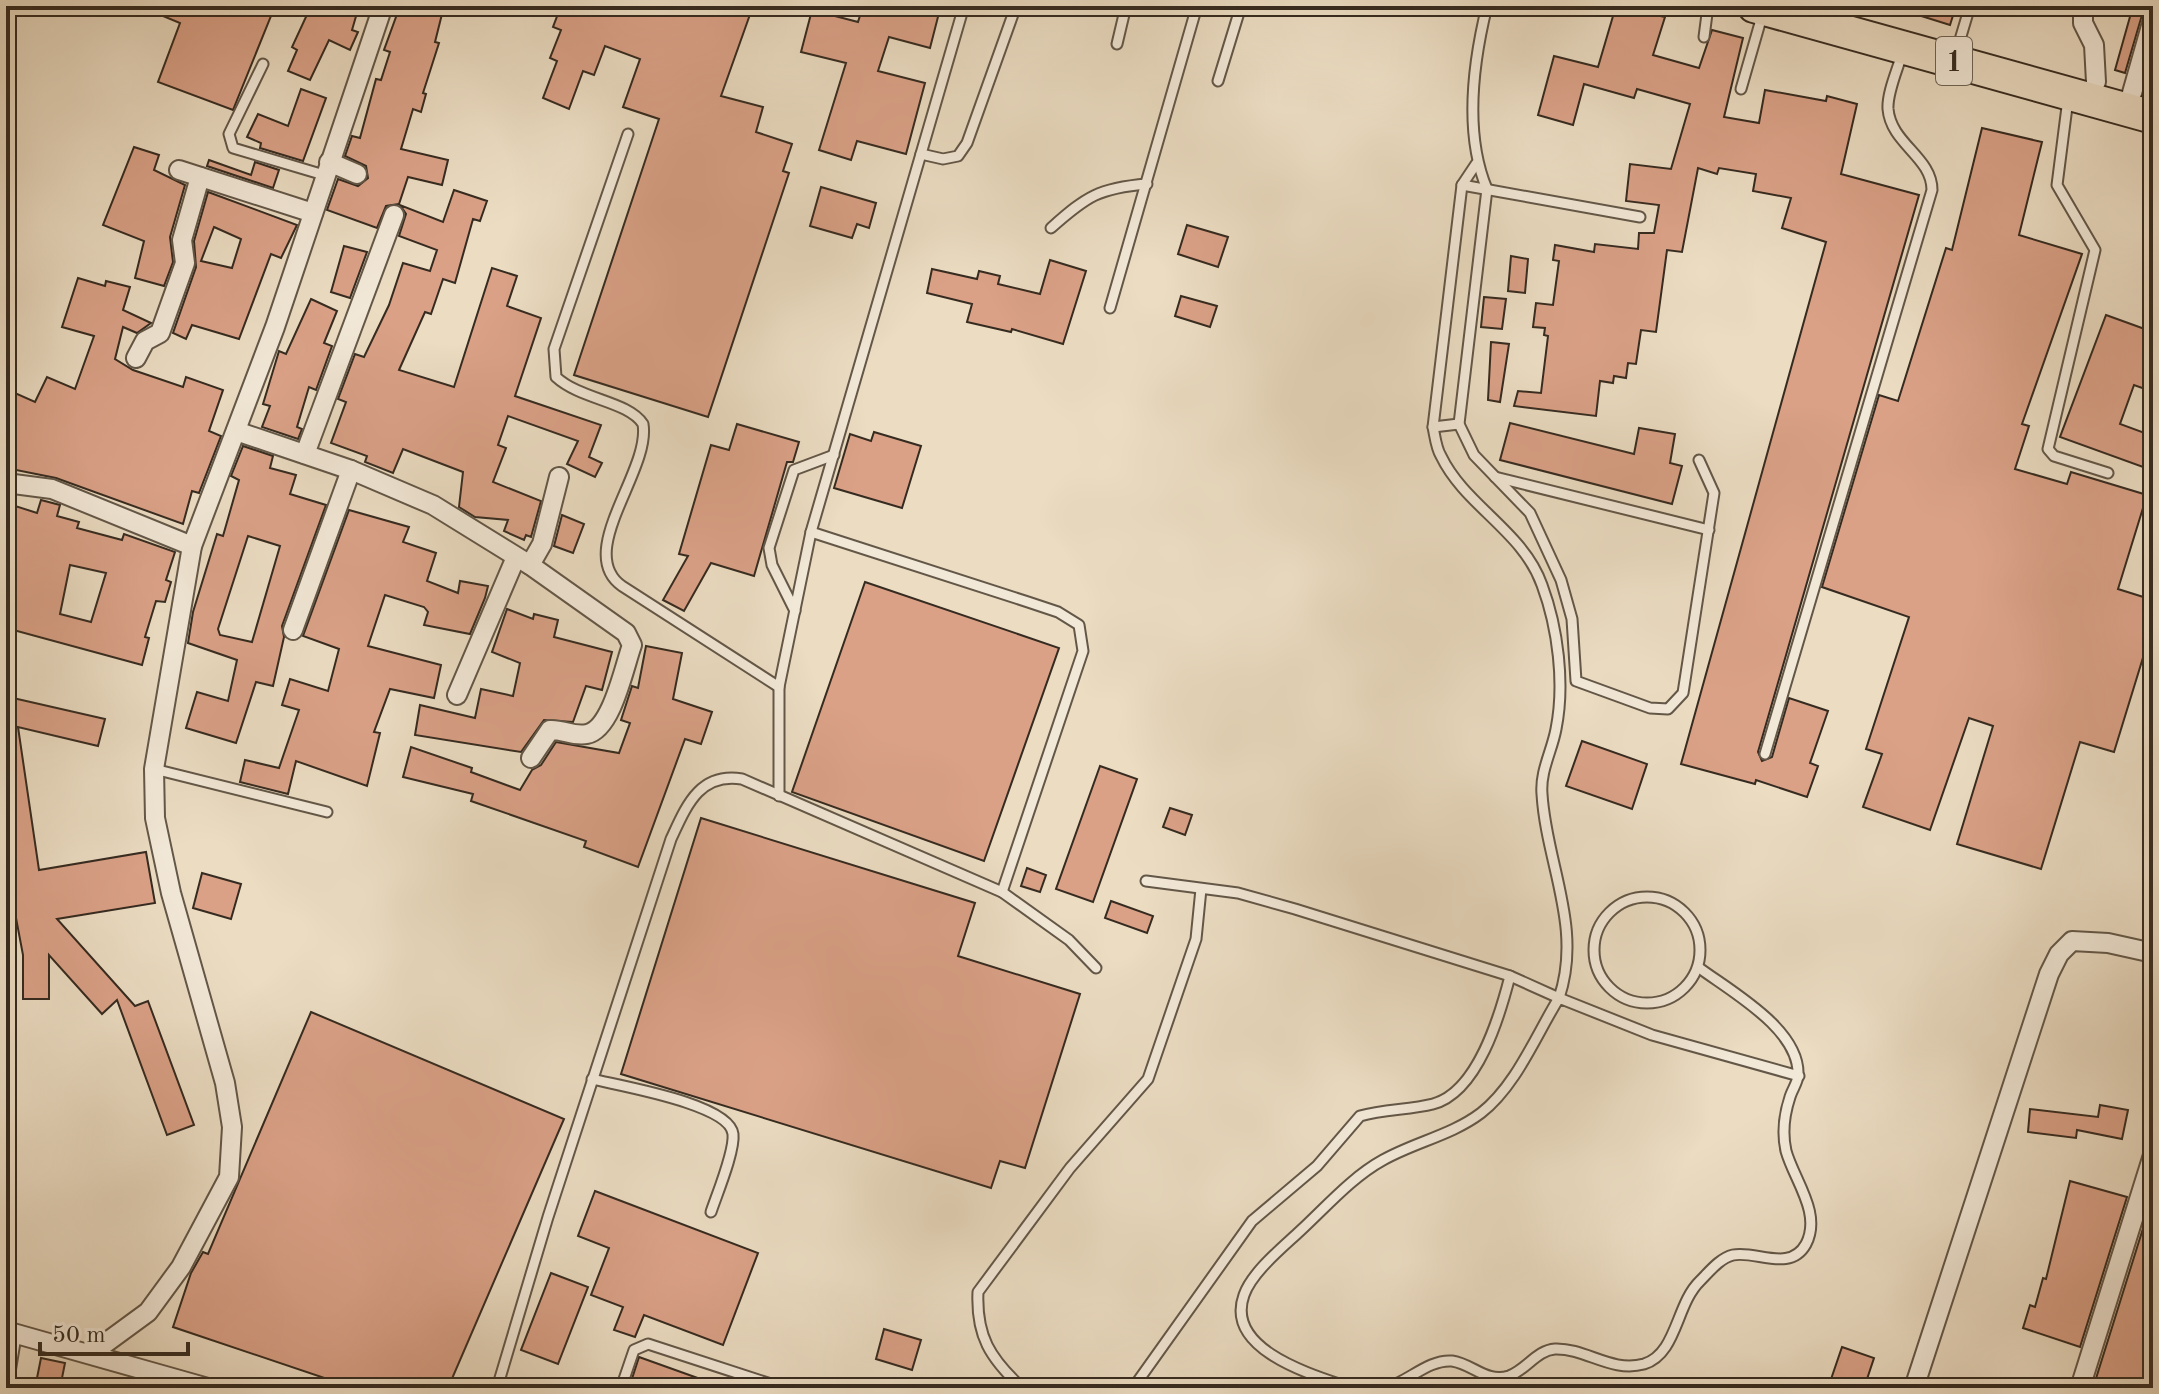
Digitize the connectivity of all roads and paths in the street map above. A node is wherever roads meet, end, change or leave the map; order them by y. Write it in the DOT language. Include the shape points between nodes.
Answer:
graph roads {
  1 [pos="383,6"];
  2 [pos="964,6"];
  3 [pos="1016,6"];
  4 [pos="1126,6"];
  5 [pos="1197,6"];
  6 [pos="1241,6"];
  7 [pos="1487,6"];
  8 [pos="1708,6"];
  9 [pos="1826,6"];
  10 [pos="1970,6"];
  11 [pos="2083,6"];
  12 [pos="1759,7"];
  13 [pos="2153,19"];
  14 [pos="1704,37"];
  15 [pos="1959,43"];
  16 [pos="1117,44"];
  17 [pos="1904,47"];
  18 [pos="263,64"];
  19 [pos="1218,81"];
  20 [pos="2082,87"];
  21 [pos="1741,89"];
  22 [pos="2146,103"];
  23 [pos="628,134"];
  24 [pos="921,154"];
  25 [pos="1476,164"];
  26 [pos="327,169"];
  27 [pos="179,170"];
  28 [pos="357,174"];
  29 [pos="200,177"];
  30 [pos="1147,184"];
  31 [pos="1462,185"];
  32 [pos="1487,189"];
  33 [pos="313,213"];
  34 [pos="394,215"];
  35 [pos="1640,217"];
  36 [pos="1051,228"];
  37 [pos="1110,308"];
  38 [pos="136,358"];
  39 [pos="1459,424"];
  40 [pos="1433,427"];
  41 [pos="236,431"];
  42 [pos="305,454"];
  43 [pos="834,455"];
  44 [pos="1699,460"];
  45 [pos="351,470"];
  46 [pos="2108,473"];
  47 [pos="559,477"];
  48 [pos="1494,477"];
  49 [pos="6,483"];
  50 [pos="1709,530"];
  51 [pos="811,532"];
  52 [pos="192,546"];
  53 [pos="523,561"];
  54 [pos="795,611"];
  55 [pos="293,630"];
  56 [pos="779,687"];
  57 [pos="457,695"];
  58 [pos="1765,754"];
  59 [pos="531,758"];
  60 [pos="154,769"];
  61 [pos="779,796"];
  62 [pos="327,812"];
  63 [pos="1146,881"];
  64 [pos="1201,889"];
  65 [pos="1002,892"];
  66 [pos="2153,953"];
  67 [pos="1698,967"];
  68 [pos="1096,968"];
  69 [pos="1510,976"];
  70 [pos="1559,998"];
  71 [pos="1799,1076"];
  72 [pos="592,1079"];
  73 [pos="2153,1155"];
  74 [pos="711,1212"];
  75 [pos="9,1332"];
  76 [pos="92,1353"];
  77 [pos="6,1369"];
  78 [pos="153,1380"];
  79 [pos="208,1388"];
  80 [pos="497,1388"];
  81 [pos="621,1388"];
  82 [pos="783,1388"];
  83 [pos="1022,1388"];
  84 [pos="1133,1388"];
  85 [pos="1351,1388"];
  86 [pos="1385,1388"];
  87 [pos="1914,1388"];
  88 [pos="2080,1388"];
  1 -- 26 [label="street"];
  2 -- 24 [label="lane"];
  3 -- 24 [label="lane" via="967,143 958,156"];
  4 -- 16 [label="lane"];
  5 -- 30 [label="lane"];
  6 -- 19 [label="lane"];
  7 -- 25 [label="lane" via="1474,71"];
  8 -- 14 [label="lane"];
  9 -- 15 [label="highway, 1"];
  10 -- 15 [label="lane"];
  11 -- 20 [label="street" via="2083,23 2094,45"];
  12 -- 17 [label="highway, 1"];
  12 -- 21 [label="lane"];
  13 -- 22 [label="street"];
  15 -- 20 [label="highway, 1"];
  17 -- 20 [label="highway, 1"];
  17 -- 58 [label="lane" via="1887,106 1890,124 1928,170 1932,190"];
  18 -- 26 [label="lane" via="229,142 233,148"];
  20 -- 22 [label="highway, 1"];
  20 -- 46 [label="lane" via="2057,185 2095,250 2048,449 2054,456"];
  23 -- 56 [label="lane" via="554,349 556,377 565,385 632,412 643,424 643,445 606,547 606,567 622,586"];
  24 -- 43 [label="lane"];
  25 -- 31 [label="lane"];
  25 -- 32 [label="lane"];
  26 -- 28 [label="street"];
  26 -- 33 [label="street"];
  27 -- 29 [label="street"];
  29 -- 33 [label="street"];
  29 -- 38 [label="street" via="182,240 185,263 160,333 145,341"];
  30 -- 36 [label="lane" via="1097,192"];
  30 -- 37 [label="lane"];
  31 -- 32 [label="lane"];
  31 -- 40 [label="lane"];
  32 -- 35 [label="lane"];
  32 -- 39 [label="lane"];
  33 -- 41 [label="street"];
  34 -- 42 [label="street"];
  39 -- 40 [label="lane"];
  39 -- 48 [label="lane" via="1474,455"];
  40 -- 70 [label="lane" via="1440,456 1457,480 1523,548 1542,584 1557,649 1560,703 1541,790 1566,910"];
  41 -- 42 [label="street"];
  41 -- 52 [label="street"];
  42 -- 45 [label="street"];
  43 -- 51 [label="lane"];
  43 -- 54 [label="lane" via="794,470 772,531 772,565"];
  44 -- 50 [label="lane" via="1714,493"];
  45 -- 53 [label="street" via="433,505"];
  45 -- 55 [label="street"];
  47 -- 53 [label="street" via="542,544"];
  48 -- 50 [label="lane"];
  48 -- 50 [label="lane" via="1530,513 1561,580 1572,619 1576,681 1650,708 1668,709 1683,693"];
  49 -- 52 [label="street" via="52,489"];
  51 -- 54 [label="lane"];
  51 -- 65 [label="lane" via="1043,607 1079,625 1083,651"];
  52 -- 60 [label="street"];
  53 -- 57 [label="street"];
  53 -- 59 [label="street" via="618,627 632,645 602,726 576,736 550,730"];
  54 -- 56 [label="lane"];
  56 -- 61 [label="lane"];
  60 -- 62 [label="lane"];
  60 -- 76 [label="street" via="160,845 225,1083 232,1153 229,1177 181,1267 148,1312"];
  61 -- 65 [label="lane"];
  61 -- 72 [label="lane" via="730,777 699,787 687,805"];
  63 -- 64 [label="lane"];
  64 -- 69 [label="lane" via="1295,909"];
  64 -- 83 [label="lane" via="1196,939 1148,1079 1070,1168 978,1292 980,1335"];
  65 -- 68 [label="lane" via="1069,940"];
  66 -- 87 [label="street" via="2072,941 2059,954"];
  67 -- 67 [label="lane" via="1675,996 1658,1002 1631,1000 1607,986 1597,970 1596,933 1619,904 1655,897 1688,914 1701,948"];
  67 -- 71 [label="lane" via="1779,1029"];
  69 -- 70 [label="lane"];
  69 -- 84 [label="lane" via="1500,1017 1478,1063 1459,1087 1435,1104 1360,1116 1317,1166 1252,1221"];
  70 -- 71 [label="lane" via="1652,1035"];
  70 -- 85 [label="lane" via="1515,1073 1483,1111 1460,1127 1382,1160 1284,1246 1244,1294 1243,1317 1257,1345"];
  71 -- 86 [label="lane" via="1784,1129 1809,1216 1806,1244 1799,1252 1781,1259 1734,1255 1720,1262 1696,1285 1666,1348 1646,1364 1605,1364 1550,1349 1506,1377 1489,1378 1451,1361"];
  72 -- 74 [label="lane" via="712,1110 730,1123 734,1136"];
  72 -- 80 [label="lane"];
  73 -- 88 [label="street"];
  75 -- 76 [label="street"];
  75 -- 77 [label="street"];
  76 -- 78 [label="street"];
  78 -- 79 [label="street"];
  81 -- 82 [label="lane" via="634,1350 648,1344"];
}
